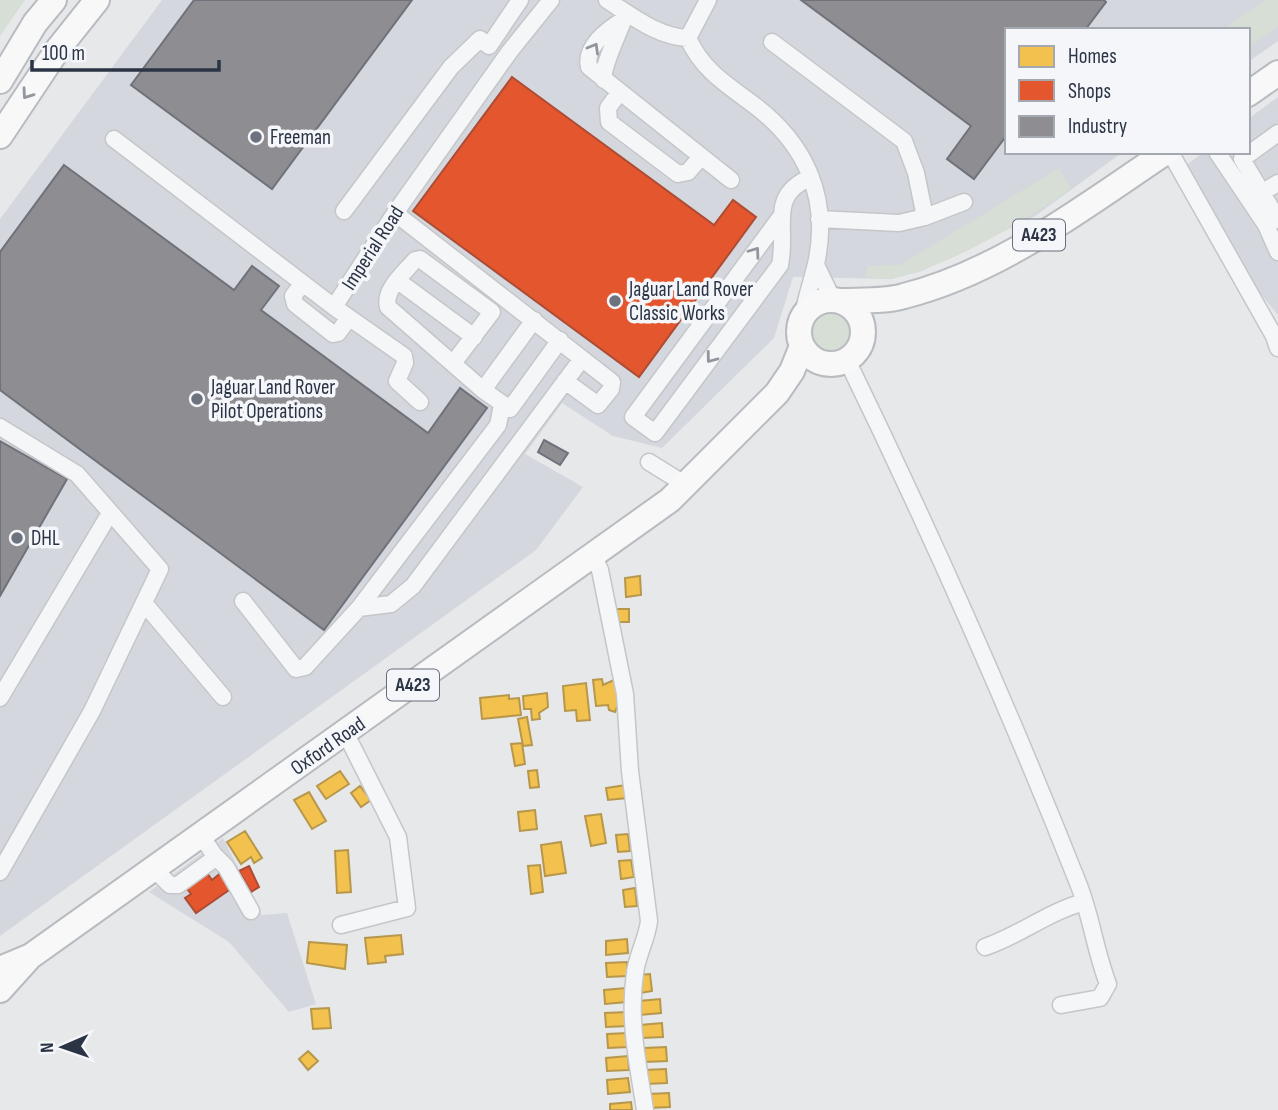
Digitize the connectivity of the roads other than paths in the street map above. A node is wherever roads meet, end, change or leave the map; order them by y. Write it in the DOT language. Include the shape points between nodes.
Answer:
graph roads {
  1 [pos="54,0"];
  2 [pos="97,0"];
  3 [pos="520,0"];
  4 [pos="551,0"];
  5 [pos="607,0"];
  6 [pos="708,0"];
  7 [pos="624,16"];
  8 [pos="688,38"];
  9 [pos="772,42"];
  10 [pos="1278,73"];
  11 [pos="0,82"];
  12 [pos="619,93"];
  13 [pos="1250,93"];
  14 [pos="0,136"];
  15 [pos="114,139"];
  16 [pos="1276,139"];
  17 [pos="1165,154"];
  18 [pos="1169,154"];
  19 [pos="1219,154"];
  20 [pos="701,157"];
  21 [pos="811,177"];
  22 [pos="730,180"];
  23 [pos="1278,183"];
  24 [pos="1257,195"];
  25 [pos="964,202"];
  26 [pos="344,211"];
  27 [pos="394,214"];
  28 [pos="782,215"];
  29 [pos="925,217"];
  30 [pos="819,219"];
  31 [pos="1278,220"];
  32 [pos="1278,252"];
  33 [pos="816,265"];
  34 [pos="398,281"];
  35 [pos="303,283"];
  36 [pos="902,297"];
  37 [pos="837,301"];
  38 [pos="334,307"];
  39 [pos="803,315"];
  40 [pos="348,319"];
  41 [pos="534,320"];
  42 [pos="474,337"];
  43 [pos="862,339"];
  44 [pos="560,341"];
  45 [pos="802,346"];
  46 [pos="1278,348"];
  47 [pos="581,360"];
  48 [pos="454,362"];
  49 [pos="840,362"];
  50 [pos="565,381"];
  51 [pos="484,390"];
  52 [pos="777,393"];
  53 [pos="421,402"];
  54 [pos="502,405"];
  55 [pos="498,425"];
  56 [pos="0,427"];
  57 [pos="520,439"];
  58 [pos="649,461"];
  59 [pos="452,484"];
  60 [pos="686,485"];
  61 [pos="476,500"];
  62 [pos="110,513"];
  63 [pos="593,555"];
  64 [pos="243,601"];
  65 [pos="144,603"];
  66 [pos="359,608"];
  67 [pos="0,698"];
  68 [pos="223,698"];
  69 [pos="346,734"];
  70 [pos="207,845"];
  71 [pos="0,872"];
  72 [pos="1084,902"];
  73 [pos="251,911"];
  74 [pos="341,925"];
  75 [pos="985,947"];
  76 [pos="31,956"];
  77 [pos="0,969"];
  78 [pos="0,990"];
  79 [pos="1061,1005"];
  80 [pos="645,1110"];
  1 -- 11 [label="highway"];
  2 -- 14 [label="highway, one-way"];
  3 -- 26 [label="street" via="489,46 480,39 451,67"];
  4 -- 27 [label="street, Imperial Road"];
  5 -- 7 [label="street"];
  6 -- 8 [label="street"];
  7 -- 8 [label="street"];
  7 -- 12 [label="street" via="605,31 587,62 593,74"];
  8 -- 21 [label="street" via="709,71 789,135"];
  9 -- 29 [label="street" via="904,141"];
  10 -- 13 [label="highway"];
  12 -- 20 [label="street"];
  12 -- 20 [label="street" via="606,114 610,122 678,174 688,172"];
  15 -- 35 [label="street, Imperial Road"];
  16 -- 24 [label="street" via="1242,159"];
  17 -- 36 [label="highway, A423" via="1013,252 964,276"];
  18 -- 46 [label="street"];
  19 -- 24 [label="street"];
  20 -- 22 [label="street"];
  21 -- 28 [label="street" via="791,187"];
  21 -- 30 [label="street"];
  23 -- 24 [label="street"];
  24 -- 31 [label="street"];
  24 -- 32 [label="street"];
  25 -- 29 [label="street"];
  27 -- 38 [label="street, Imperial Road"];
  27 -- 41 [label="street"];
  28 -- 28 [label="street, one-way" via="780,265 655,433 633,417"];
  29 -- 30 [label="street" via="899,223"];
  30 -- 33 [label="street"];
  33 -- 37 [label="street"];
  33 -- 39 [label="street"];
  34 -- 42 [label="street"];
  34 -- 42 [label="street" via="420,259 492,312"];
  34 -- 48 [label="street" via="386,300 388,307"];
  35 -- 38 [label="street, Imperial Road"];
  35 -- 40 [label="street" via="293,296 295,304 333,334"];
  36 -- 37 [label="highway, A423"];
  36 -- 43 [label="highway, A423" via="875,320"];
  37 -- 39 [label="highway" via="813,305"];
  37 -- 43 [label="highway" via="856,313"];
  38 -- 40 [label="street"];
  39 -- 45 [label="highway"];
  40 -- 53 [label="street" via="404,356 397,381"];
  41 -- 44 [label="street"];
  41 -- 51 [label="street"];
  42 -- 48 [label="street"];
  43 -- 49 [label="highway" via="857,351"];
  44 -- 47 [label="street"];
  44 -- 54 [label="street" via="510,409"];
  45 -- 49 [label="highway" via="815,360"];
  45 -- 52 [label="highway, Oxford Road / A423"];
  47 -- 50 [label="street"];
  47 -- 50 [label="street" via="612,382 611,389 598,404"];
  48 -- 51 [label="street"];
  49 -- 52 [label="highway, Oxford Road / A423"];
  49 -- 72 [label="street" via="968,619"];
  50 -- 57 [label="street"];
  51 -- 54 [label="street"];
  52 -- 60 [label="highway, Oxford Road / A423"];
  54 -- 55 [label="street"];
  55 -- 57 [label="street"];
  55 -- 59 [label="street"];
  56 -- 62 [label="street" via="78,474"];
  57 -- 61 [label="street"];
  58 -- 60 [label="street"];
  59 -- 61 [label="street"];
  59 -- 66 [label="street"];
  60 -- 63 [label="highway, Oxford Road / A423"];
  61 -- 66 [label="street" via="413,586 391,604"];
  62 -- 65 [label="street" via="160,569"];
  62 -- 67 [label="street"];
  63 -- 69 [label="highway, Oxford Road / A423"];
  63 -- 80 [label="street" via="600,569 625,694 649,921 635,972 631,1019"];
  64 -- 66 [label="street" via="296,668 305,667"];
  65 -- 68 [label="street"];
  65 -- 71 [label="street" via="92,711"];
  69 -- 70 [label="highway, Oxford Road / A423"];
  69 -- 74 [label="street" via="398,837 407,908"];
  70 -- 73 [label="street" via="226,867"];
  70 -- 76 [label="highway, Oxford Road / A423" via="153,869"];
  72 -- 75 [label="street" via="1062,908 1017,936"];
  72 -- 79 [label="street" via="1108,984 1100,998"];
  76 -- 77 [label="highway, Oxford Road / A423"];
  76 -- 78 [label="highway, Oxford Road / A423"];
}
